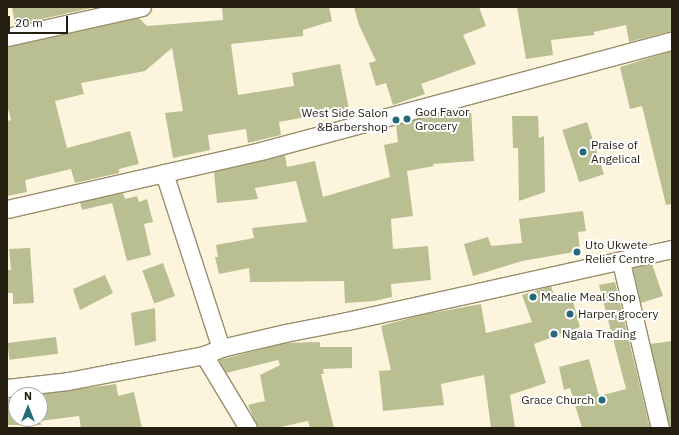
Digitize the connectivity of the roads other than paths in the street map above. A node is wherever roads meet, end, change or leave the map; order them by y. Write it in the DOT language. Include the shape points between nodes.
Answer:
graph roads {
  1 [pos="142,7"];
  2 [pos="7,37"];
  3 [pos="672,41"];
  4 [pos="164,173"];
  5 [pos="7,209"];
  6 [pos="672,249"];
  7 [pos="621,262"];
  8 [pos="221,348"];
  9 [pos="204,355"];
  10 [pos="7,388"];
  11 [pos="248,428"];
  12 [pos="660,428"];
  1 -- 2 [label="street"];
  3 -- 4 [label="street" via="264,150"];
  4 -- 5 [label="street"];
  4 -- 8 [label="street"];
  6 -- 7 [label="street"];
  7 -- 8 [label="street"];
  7 -- 12 [label="street"];
  8 -- 9 [label="street"];
  9 -- 10 [label="street" via="68,381"];
  9 -- 11 [label="street"];
}
